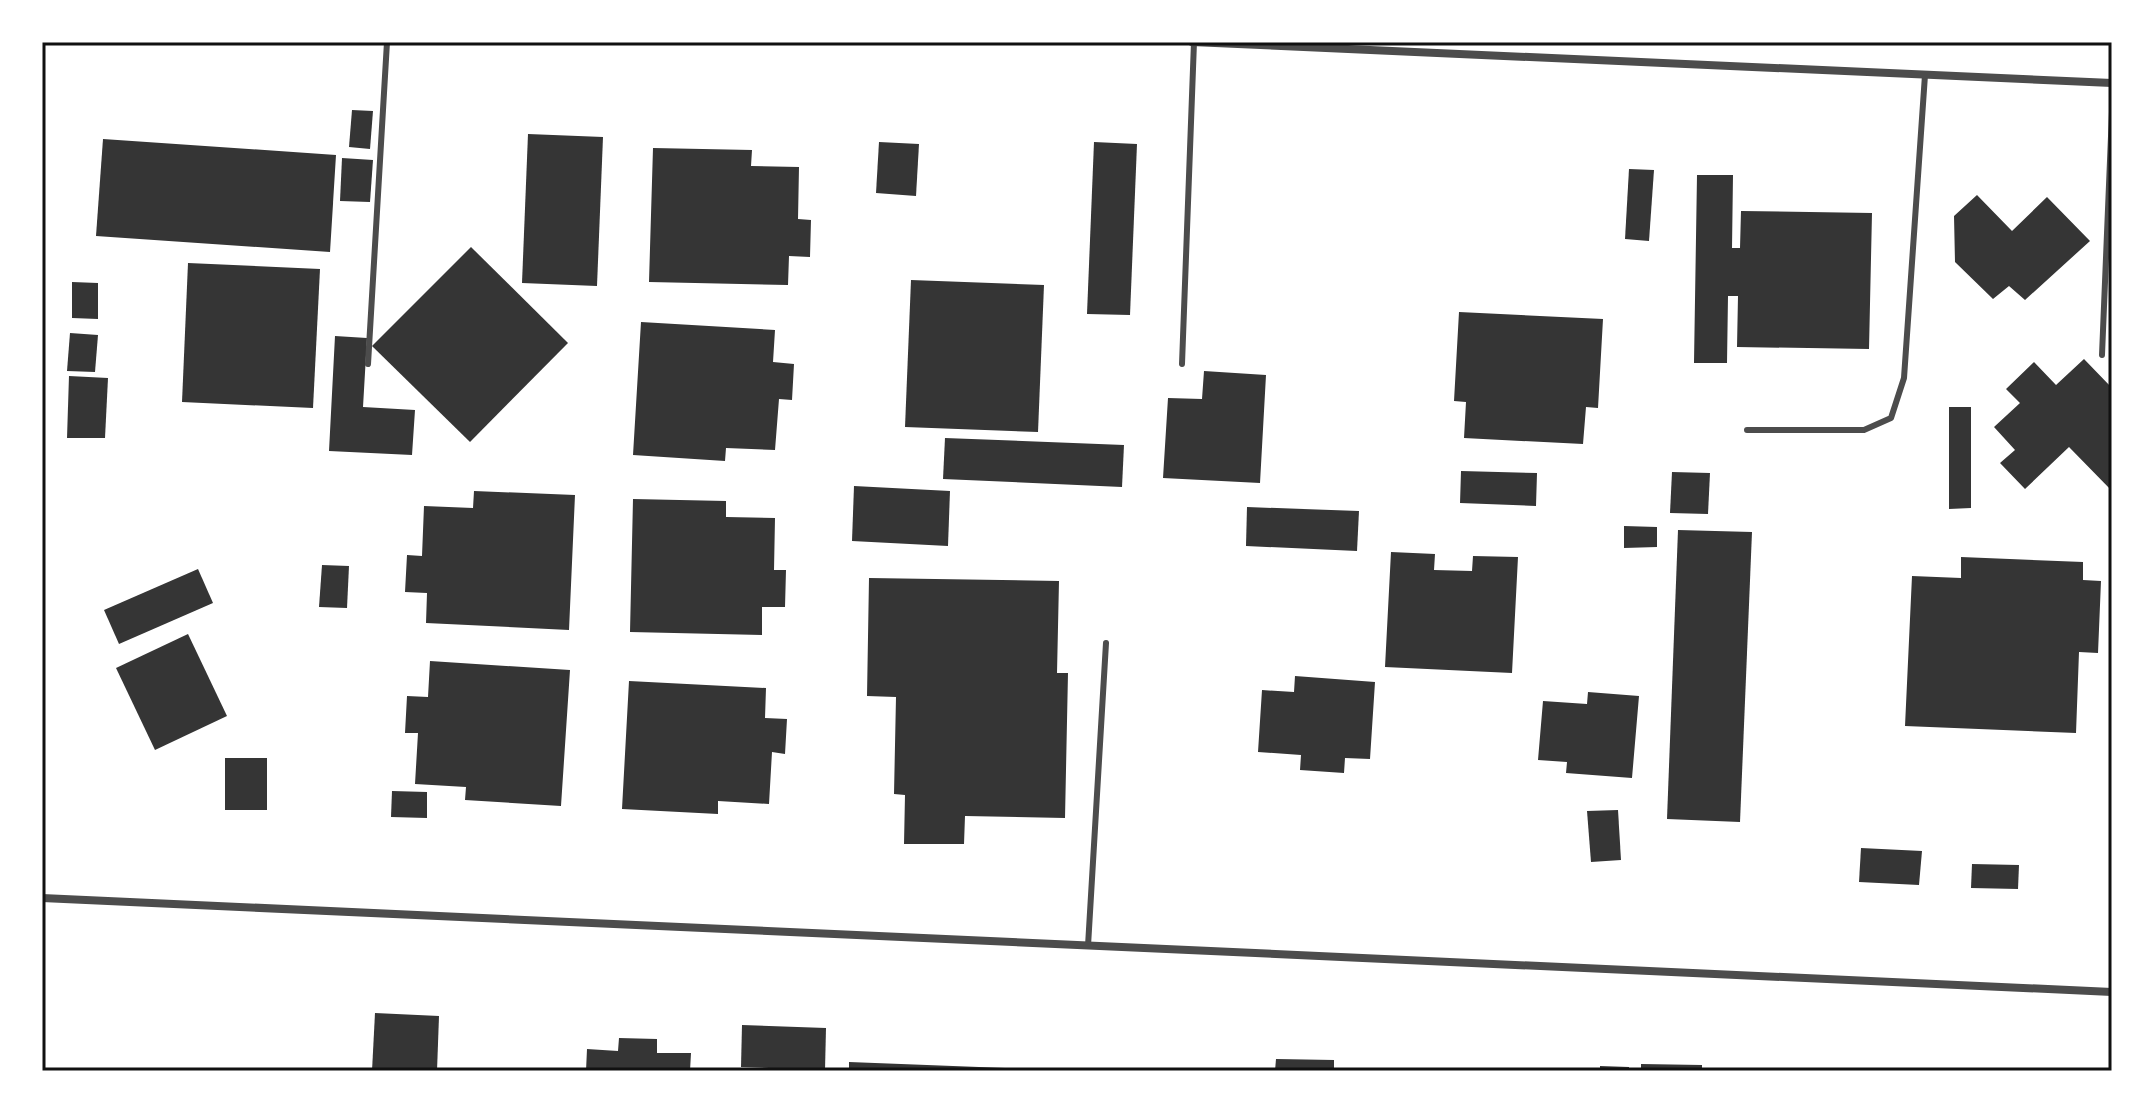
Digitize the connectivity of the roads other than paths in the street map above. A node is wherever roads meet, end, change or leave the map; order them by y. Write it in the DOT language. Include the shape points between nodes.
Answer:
graph roads {
  1 [pos="387,42"];
  2 [pos="1193,42"];
  3 [pos="1925,75"];
  4 [pos="2112,83"];
  5 [pos="2112,112"];
  6 [pos="2102,355"];
  7 [pos="368,364"];
  8 [pos="1182,364"];
  9 [pos="1747,430"];
  10 [pos="1106,643"];
  11 [pos="42,898"];
  12 [pos="1088,946"];
  13 [pos="2112,992"];
  1 -- 7 [label="lane"];
  2 -- 3 [label="street"];
  2 -- 8 [label="lane"];
  3 -- 4 [label="street"];
  3 -- 9 [label="lane" via="1904,378 1891,418 1864,430"];
  5 -- 6 [label="lane"];
  10 -- 12 [label="lane"];
  11 -- 12 [label="street"];
  12 -- 13 [label="street"];
}
